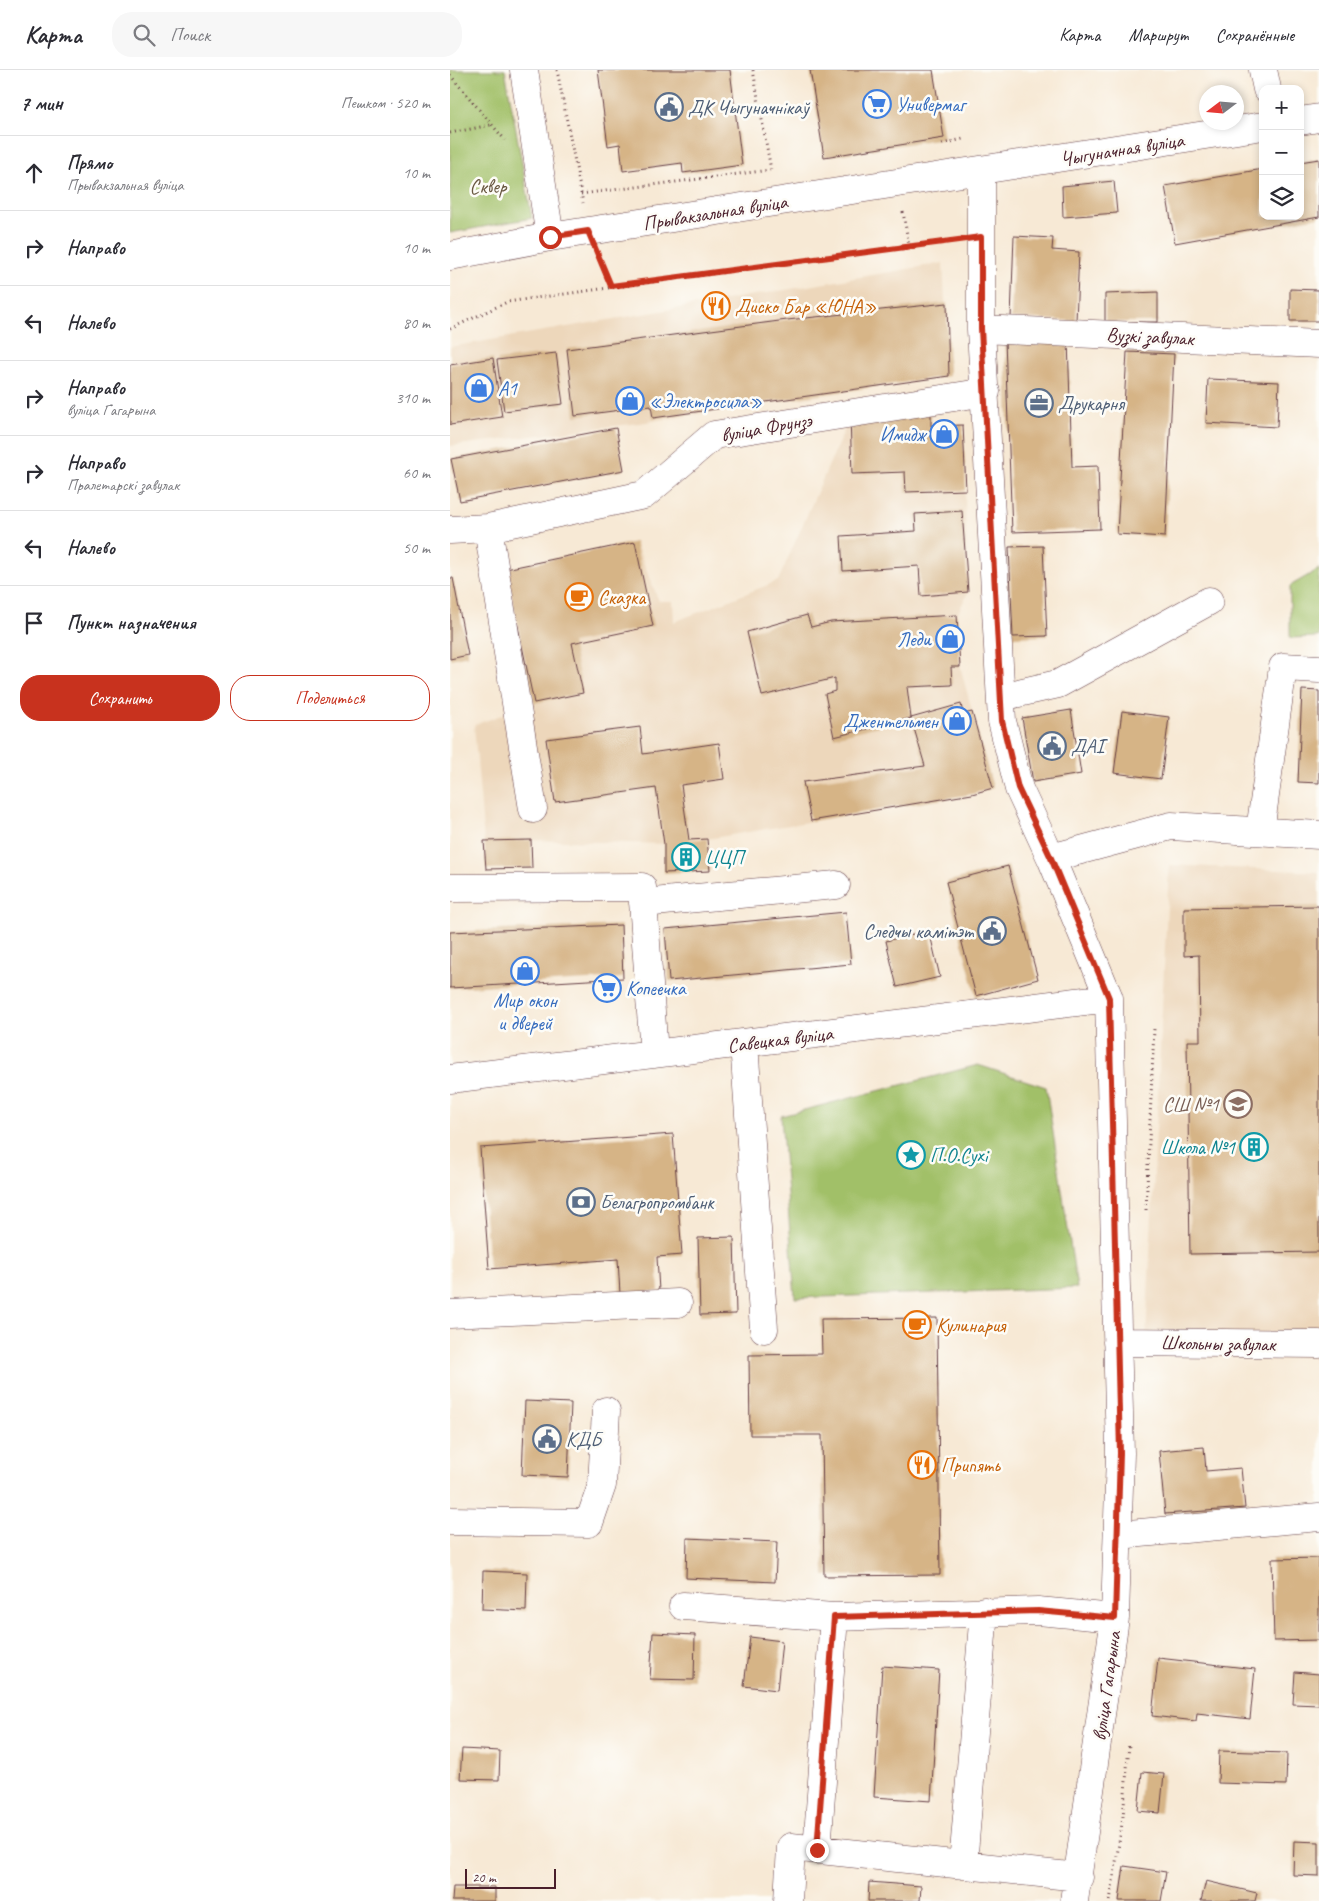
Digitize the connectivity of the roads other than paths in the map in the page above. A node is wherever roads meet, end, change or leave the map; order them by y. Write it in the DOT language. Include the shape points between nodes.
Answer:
graph roads {
  1 [pos="524,70"];
  2 [pos="1263,70"];
  3 [pos="1266,85"];
  4 [pos="1319,118"];
  5 [pos="1304,120"];
  6 [pos="1259,127"];
  7 [pos="981,172"];
  8 [pos="550,237"];
  9 [pos="450,256"];
  10 [pos="981,328"];
  11 [pos="1319,344"];
  12 [pos="986,392"];
  13 [pos="488,528"];
  14 [pos="450,530"];
  15 [pos="1209,601"];
  16 [pos="1319,669"];
  17 [pos="1001,697"];
  18 [pos="533,809"];
  19 [pos="1260,831"];
  20 [pos="1319,835"];
  21 [pos="1051,858"];
  22 [pos="836,885"];
  23 [pos="450,888"];
  24 [pos="643,903"];
  25 [pos="1109,998"];
  26 [pos="744,1043"];
  27 [pos="654,1054"];
  28 [pos="450,1079"];
  29 [pos="678,1303"];
  30 [pos="450,1314"];
  31 [pos="764,1329"];
  32 [pos="1117,1342"];
  33 [pos="1319,1344"];
  34 [pos="606,1411"];
  35 [pos="1319,1517"];
  36 [pos="450,1521"];
  37 [pos="1118,1535"];
  38 [pos="683,1606"];
  39 [pos="984,1611"];
  40 [pos="834,1617"];
  41 [pos="1115,1618"];
  42 [pos="817,1850"];
  43 [pos="963,1865"];
  44 [pos="1076,1889"];
  45 [pos="788,1901"];
  1 -- 8 [label="street"];
  2 -- 3 [label="street"];
  4 -- 5 [label="street"];
  6 -- 7 [label="street, Чыгуначная вуліца"];
  7 -- 8 [label="street, Прывакзальная вуліца"];
  7 -- 10 [label="street, вуліца Гагарына"];
  8 -- 9 [label="street, Прывакзальная вуліца"];
  10 -- 11 [label="street, Вузкі завулак"];
  10 -- 12 [label="street, вуліца Гагарына"];
  12 -- 13 [label="street, вуліца Фрунзэ" via="714,435 644,495"];
  12 -- 17 [label="street, вуліца Гагарына"];
  13 -- 14 [label="street, вуліца Фрунзэ"];
  13 -- 18 [label="street"];
  15 -- 17 [label="street" via="1058,684"];
  16 -- 19 [label="street" via="1283,667"];
  17 -- 21 [label="street, вуліца Гагарына" via="1002,721 1018,788"];
  19 -- 20 [label="street"];
  19 -- 21 [label="street" via="1171,826"];
  21 -- 25 [label="street, вуліца Гагарына"];
  22 -- 24 [label="street"];
  23 -- 24 [label="street" via="642,887"];
  24 -- 27 [label="street"];
  25 -- 26 [label="street, Савецкая вуліца"];
  25 -- 32 [label="street, вуліца Гагарына"];
  26 -- 27 [label="street, Савецкая вуліца"];
  26 -- 31 [label="street"];
  27 -- 28 [label="street, Савецкая вуліца"];
  29 -- 30 [label="street"];
  32 -- 33 [label="street, Школьны завулак"];
  32 -- 37 [label="street, вуліца Гагарына"];
  34 -- 36 [label="street" via="602,1485 589,1523"];
  35 -- 37 [label="street"];
  37 -- 41 [label="street, вуліца Гагарына"];
  38 -- 40 [label="street"];
  39 -- 40 [label="street"];
  39 -- 41 [label="street" via="1038,1611"];
  39 -- 43 [label="street"];
  40 -- 42 [label="street"];
  41 -- 44 [label="street, вуліца Гагарына"];
  42 -- 43 [label="street"];
  42 -- 45 [label="street" via="791,1847"];
  43 -- 44 [label="street"];
}
